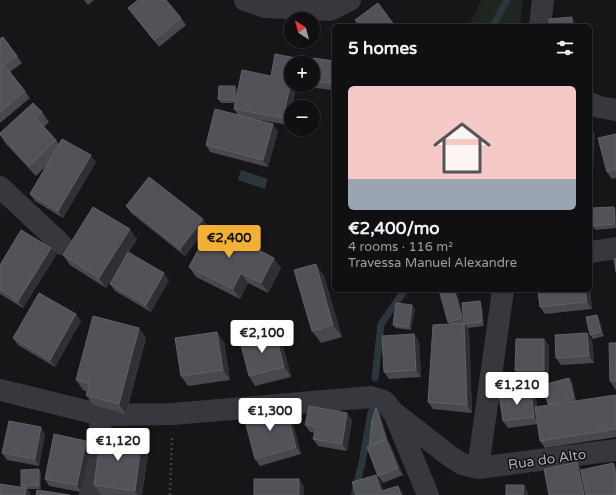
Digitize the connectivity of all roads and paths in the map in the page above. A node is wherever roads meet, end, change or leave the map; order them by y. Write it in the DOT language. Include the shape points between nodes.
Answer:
graph roads {
  1 [pos="245,0"];
  2 [pos="350,0"];
  3 [pos="543,0"];
  4 [pos="540,24"];
  5 [pos="592,104"];
  6 [pos="616,110"];
  7 [pos="0,187"];
  8 [pos="61,244"];
  9 [pos="616,248"];
  10 [pos="592,252"];
  11 [pos="503,292"];
  12 [pos="0,390"];
  13 [pos="394,412"];
  14 [pos="173,414"];
  15 [pos="102,415"];
  16 [pos="616,450"];
  17 [pos="478,468"];
  18 [pos="90,495"];
  19 [pos="170,495"];
  20 [pos="428,495"];
  1 -- 2 [label="street" via="265,7 330,10"];
  3 -- 4 [label="street"];
  5 -- 6 [label="street"];
  7 -- 8 [label="street"];
  9 -- 10 [label="street"];
  11 -- 17 [label="street"];
  12 -- 15 [label="street"];
  13 -- 14 [label="street" via="384,401 370,397"];
  13 -- 17 [label="street" via="451,457 462,464"];
  13 -- 20 [label="street"];
  14 -- 15 [label="street"];
  14 -- 19 [label="path"];
  15 -- 18 [label="street"];
  16 -- 17 [label="street, Rua do Alto"];
}
